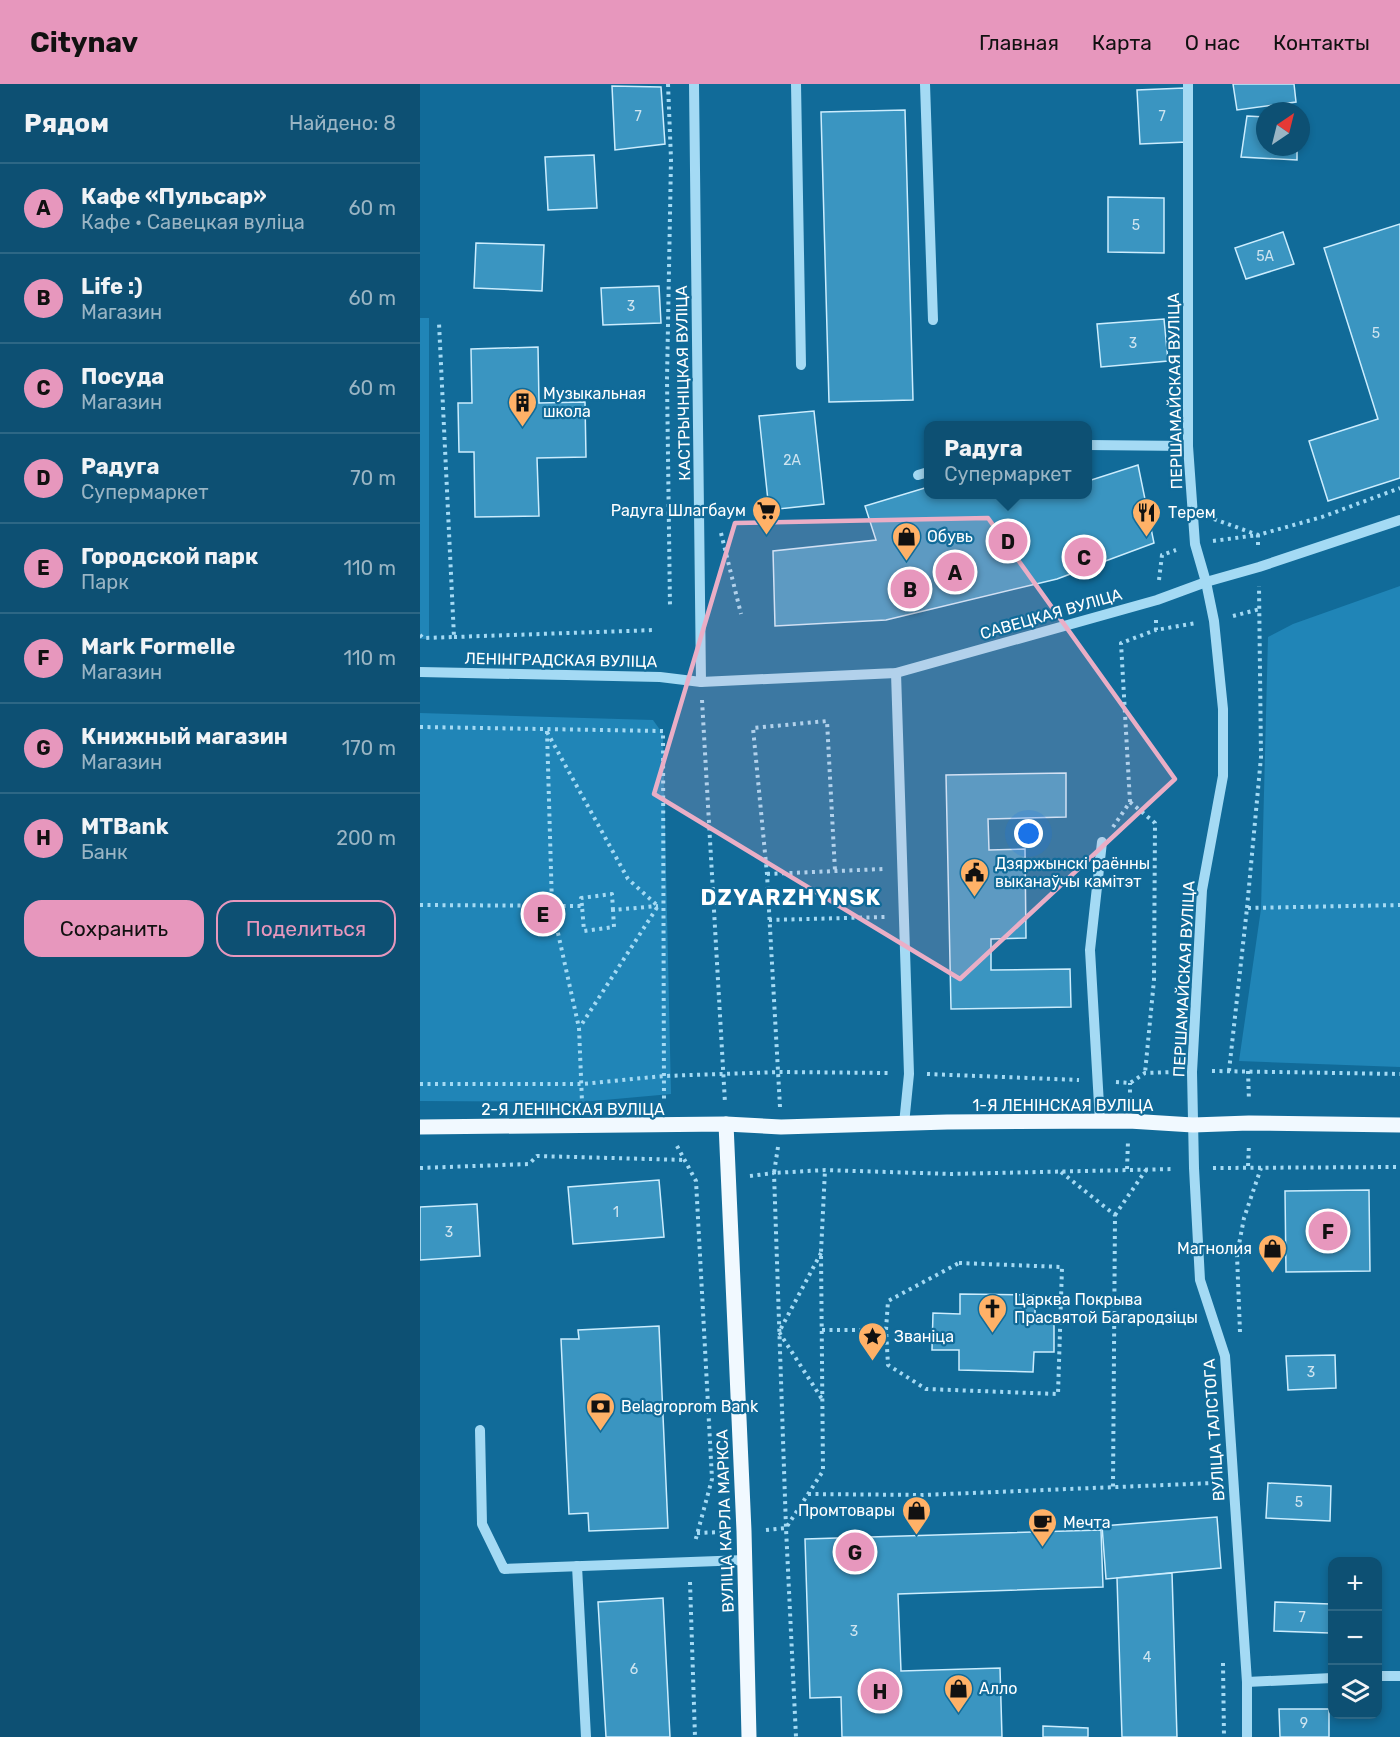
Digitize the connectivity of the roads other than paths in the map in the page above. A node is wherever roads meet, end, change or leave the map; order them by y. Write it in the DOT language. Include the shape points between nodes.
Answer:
graph roads {
  1 [pos="694,84"];
  2 [pos="796,84"];
  3 [pos="925,84"];
  4 [pos="1188,84"];
  5 [pos="933,320"];
  6 [pos="801,365"];
  7 [pos="1092,445"];
  8 [pos="1188,446"];
  9 [pos="1400,520"];
  10 [pos="1206,582"];
  11 [pos="420,672"];
  12 [pos="896,673"];
  13 [pos="701,682"];
  14 [pos="1102,842"];
  15 [pos="1100,1122"];
  16 [pos="726,1124"];
  17 [pos="904,1124"];
  18 [pos="1193,1125"];
  19 [pos="1400,1125"];
  20 [pos="420,1127"];
  21 [pos="480,1430"];
  22 [pos="745,1560"];
  23 [pos="577,1566"];
  24 [pos="1382,1676"];
  25 [pos="1400,1676"];
  26 [pos="1328,1678"];
  27 [pos="1247,1682"];
  28 [pos="586,1737"];
  29 [pos="749,1737"];
  30 [pos="1247,1737"];
  1 -- 13 [label="street, КАСТРЫЧНІЦКАЯ ВУЛІЦА"];
  2 -- 6 [label="street"];
  3 -- 5 [label="street"];
  4 -- 8 [label="street, ПЕРШАМАЙСКАЯ ВУЛІЦА"];
  7 -- 8 [label="street"];
  8 -- 10 [label="street, ПЕРШАМАЙСКАЯ ВУЛІЦА" via="1195,544"];
  9 -- 10 [label="street, САВЕЦКАЯ ВУЛІЦА"];
  10 -- 12 [label="street, САВЕЦКАЯ ВУЛІЦА" via="1156,600"];
  10 -- 18 [label="street, ПЕРШАМАЙСКАЯ ВУЛІЦА" via="1223,709 1223,777 1202,890 1192,1072"];
  11 -- 13 [label="street, ЛЕНІНГРАДСКАЯ ВУЛІЦА" via="660,677"];
  12 -- 13 [label="street, САВЕЦКАЯ ВУЛІЦА"];
  12 -- 17 [label="street" via="909,1074"];
  14 -- 15 [label="street" via="1090,950"];
  15 -- 17 [label="main road, 1-Я ЛЕНІНСКАЯ ВУЛІЦА"];
  15 -- 18 [label="main road, 1-Я ЛЕНІНСКАЯ ВУЛІЦА"];
  16 -- 17 [label="main road, 1-Я ЛЕНІНСКАЯ ВУЛІЦА"];
  16 -- 20 [label="main road, 2-Я ЛЕНІНСКАЯ ВУЛІЦА"];
  16 -- 22 [label="main road, ВУЛІЦА КАРЛА МАРКСА"];
  18 -- 19 [label="main road, 1-Я ЛЕНІНСКАЯ ВУЛІЦА"];
  18 -- 27 [label="street, ВУЛІЦА ТАЛСТОГА" via="1200,1280 1225,1356"];
  21 -- 23 [label="street" via="482,1524 504,1569"];
  22 -- 23 [label="street"];
  22 -- 29 [label="main road, ВУЛІЦА КАРЛА МАРКСА"];
  23 -- 28 [label="street"];
  24 -- 25 [label="street"];
  26 -- 27 [label="street"];
  27 -- 30 [label="street, ВУЛІЦА ТАЛСТОГА"];
}
